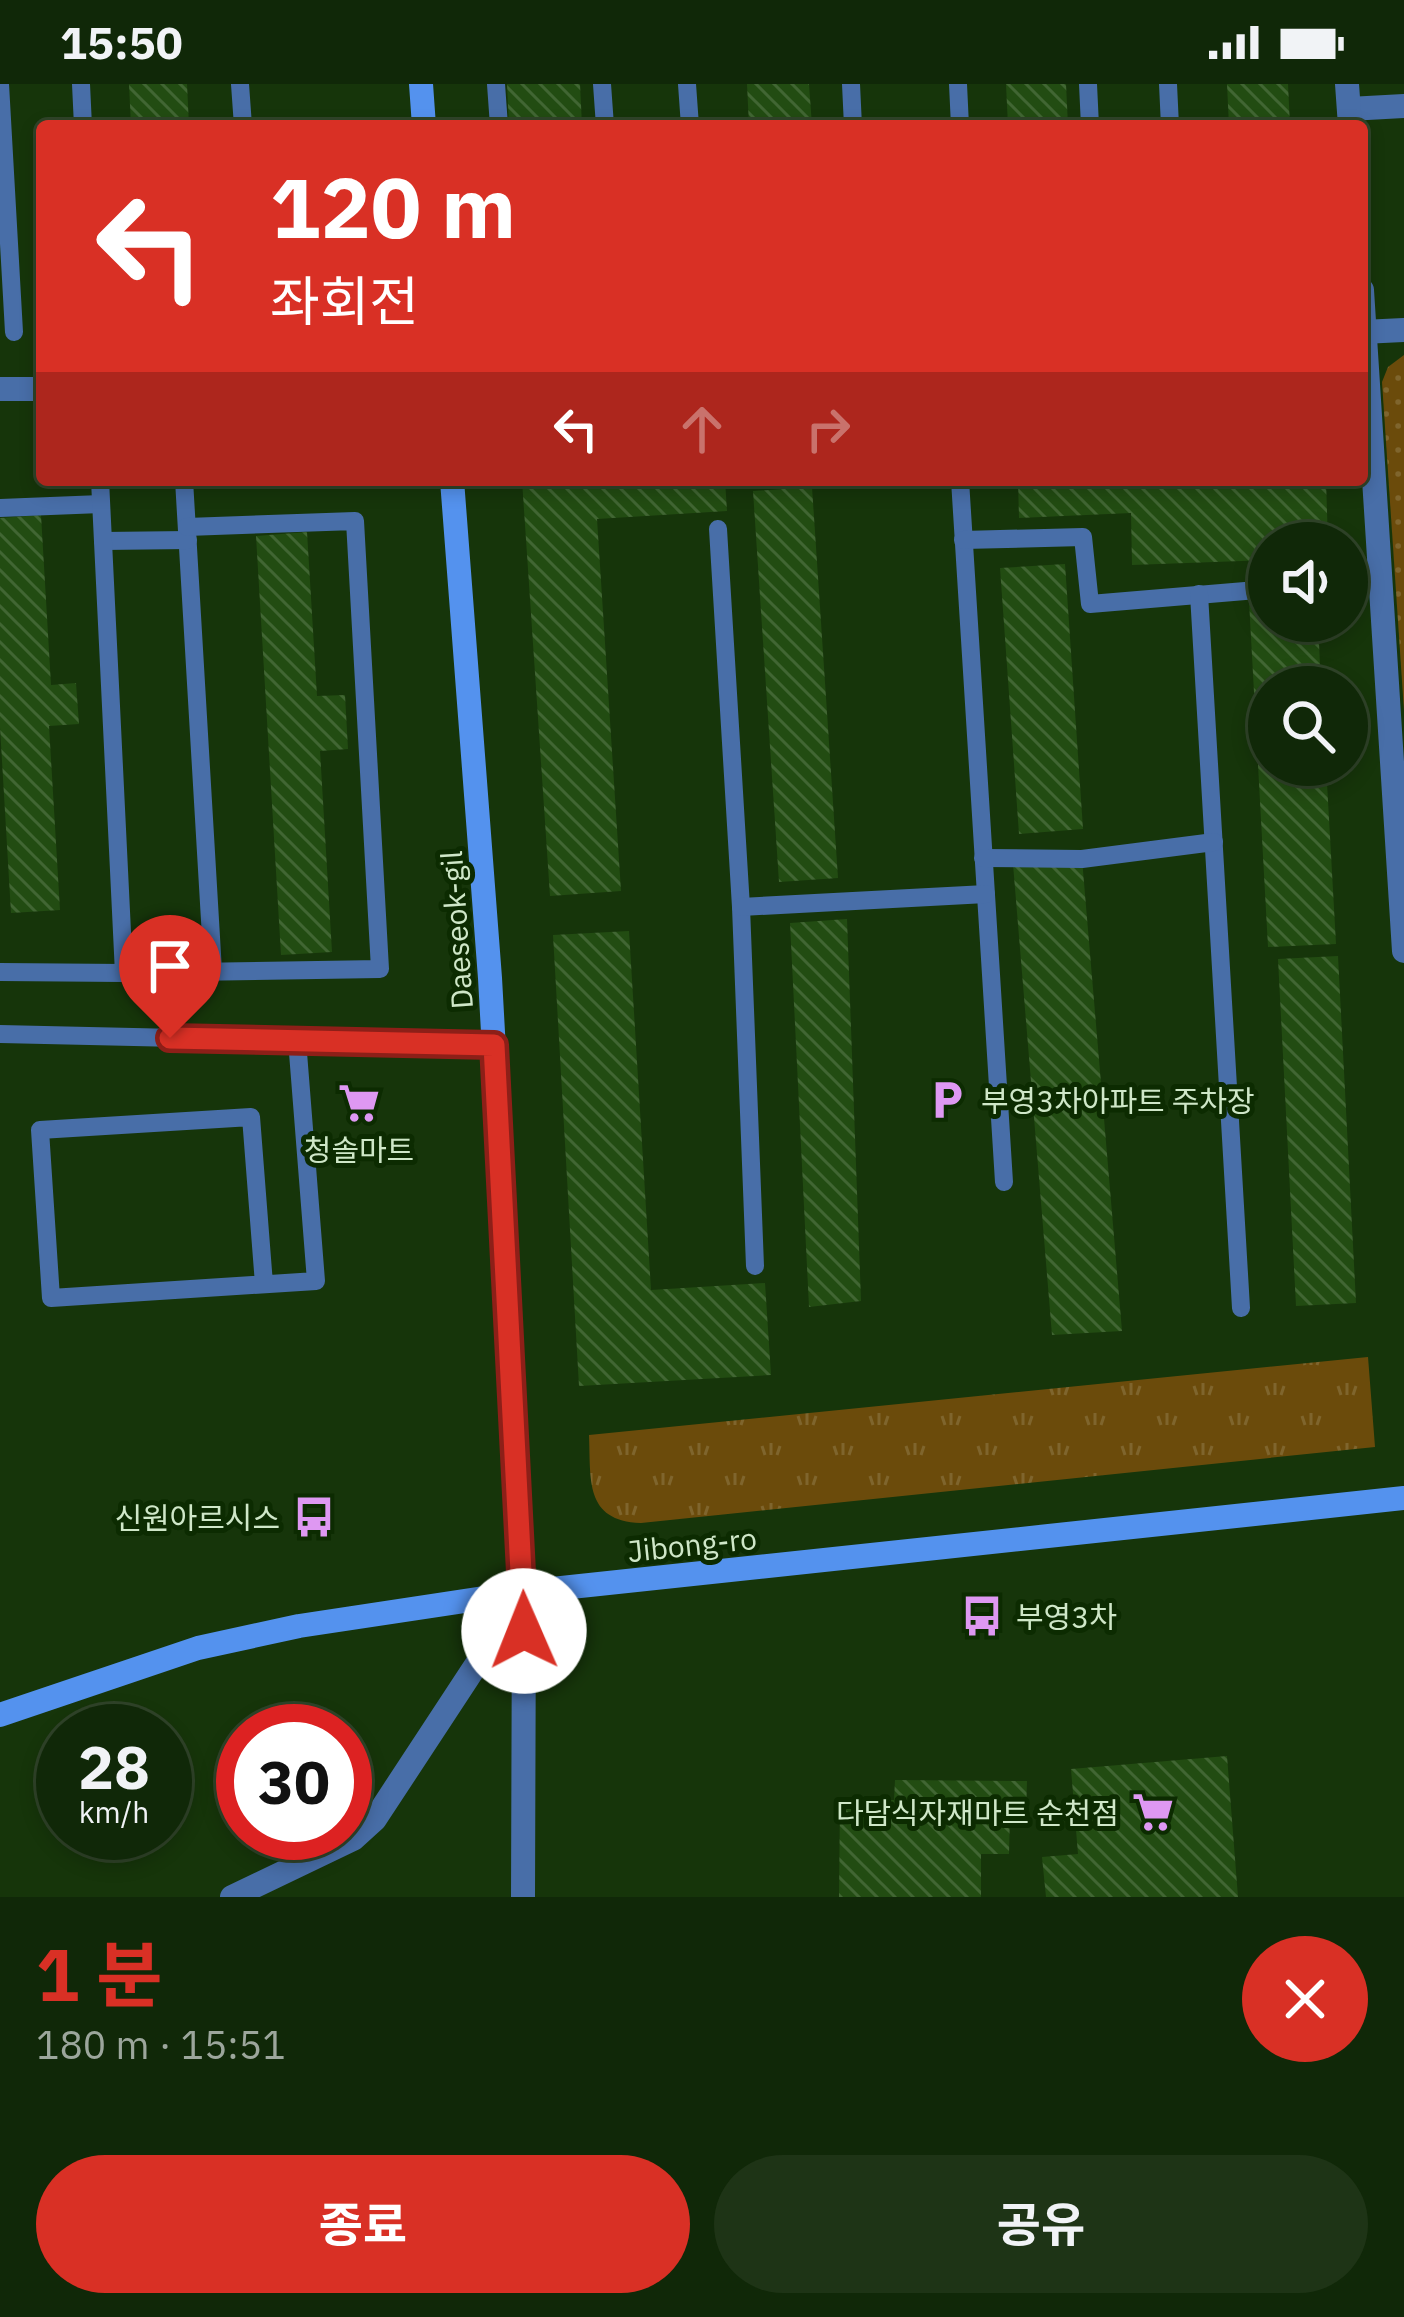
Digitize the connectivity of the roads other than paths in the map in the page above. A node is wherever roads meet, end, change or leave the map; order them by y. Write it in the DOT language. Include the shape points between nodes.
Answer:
graph roads {
  1 [pos="0,84"];
  2 [pos="80,84"];
  3 [pos="240,84"];
  4 [pos="421,84"];
  5 [pos="496,84"];
  6 [pos="602,84"];
  7 [pos="687,84"];
  8 [pos="851,84"];
  9 [pos="958,84"];
  10 [pos="1088,84"];
  11 [pos="1168,84"];
  12 [pos="1349,106"];
  13 [pos="1404,106"];
  14 [pos="82,120"];
  15 [pos="243,120"];
  16 [pos="424,120"];
  17 [pos="499,120"];
  18 [pos="605,120"];
  19 [pos="690,120"];
  20 [pos="854,120"];
  21 [pos="961,120"];
  22 [pos="1090,120"];
  23 [pos="1170,120"];
  24 [pos="1404,329"];
  25 [pos="14,332"];
  26 [pos="1368,332"];
  27 [pos="0,388"];
  28 [pos="36,389"];
  29 [pos="1368,398"];
  30 [pos="100,486"];
  31 [pos="184,486"];
  32 [pos="452,486"];
  33 [pos="960,486"];
  34 [pos="101,504"];
  35 [pos="0,508"];
  36 [pos="718,529"];
  37 [pos="188,534"];
  38 [pos="963,540"];
  39 [pos="103,542"];
  40 [pos="1379,581"];
  41 [pos="1368,582"];
  42 [pos="1248,590"];
  43 [pos="1198,594"];
  44 [pos="1214,842"];
  45 [pos="983,858"];
  46 [pos="1402,893"];
  47 [pos="986,894"];
  48 [pos="742,907"];
  49 [pos="1404,951"];
  50 [pos="213,971"];
  51 [pos="0,972"];
  52 [pos="124,973"];
  53 [pos="0,1034"];
  54 [pos="297,1040"];
  55 [pos="494,1045"];
  56 [pos="1004,1182"];
  57 [pos="755,1266"];
  58 [pos="263,1284"];
  59 [pos="1241,1308"];
  60 [pos="1404,1498"];
  61 [pos="524,1592"];
  62 [pos="0,1715"];
  63 [pos="232,1897"];
  64 [pos="523,1897"];
  1 -- 25 [label="lane"];
  2 -- 14 [label="lane"];
  3 -- 15 [label="lane"];
  4 -- 16 [label="main road"];
  5 -- 17 [label="lane"];
  6 -- 18 [label="lane"];
  7 -- 19 [label="lane"];
  8 -- 20 [label="lane"];
  9 -- 21 [label="lane"];
  10 -- 22 [label="lane"];
  11 -- 23 [label="lane"];
  12 -- 13 [label="street"];
  24 -- 26 [label="street"];
  27 -- 28 [label="street"];
  29 -- 40 [label="street"];
  30 -- 34 [label="lane"];
  31 -- 37 [label="lane"];
  32 -- 55 [label="main road, Daeseok-gil"];
  33 -- 38 [label="lane"];
  34 -- 35 [label="lane"];
  34 -- 39 [label="lane"];
  36 -- 48 [label="lane"];
  37 -- 39 [label="lane"];
  37 -- 50 [label="lane"];
  37 -- 50 [label="lane" via="355,521 380,968"];
  38 -- 43 [label="lane" via="1083,537 1090,604"];
  38 -- 45 [label="lane"];
  39 -- 52 [label="lane"];
  40 -- 41 [label="lane"];
  40 -- 46 [label="street"];
  42 -- 43 [label="lane"];
  43 -- 44 [label="lane"];
  44 -- 45 [label="lane" via="1082,859"];
  44 -- 59 [label="lane"];
  45 -- 47 [label="lane"];
  46 -- 49 [label="street"];
  47 -- 48 [label="lane"];
  47 -- 56 [label="lane"];
  48 -- 57 [label="lane"];
  50 -- 52 [label="lane"];
  51 -- 52 [label="lane"];
  53 -- 54 [label="lane"];
  54 -- 55 [label="lane"];
  54 -- 58 [label="lane" via="316,1281"];
  55 -- 61 [label="main road, Daeseok-gil"];
  58 -- 58 [label="lane" via="51,1298 40,1130 251,1117"];
  60 -- 61 [label="main road, Jibong-ro"];
  61 -- 62 [label="main road, Jibong-ro" via="198,1648"];
  61 -- 63 [label="street" via="375,1819 353,1839"];
  61 -- 64 [label="street"];
}
